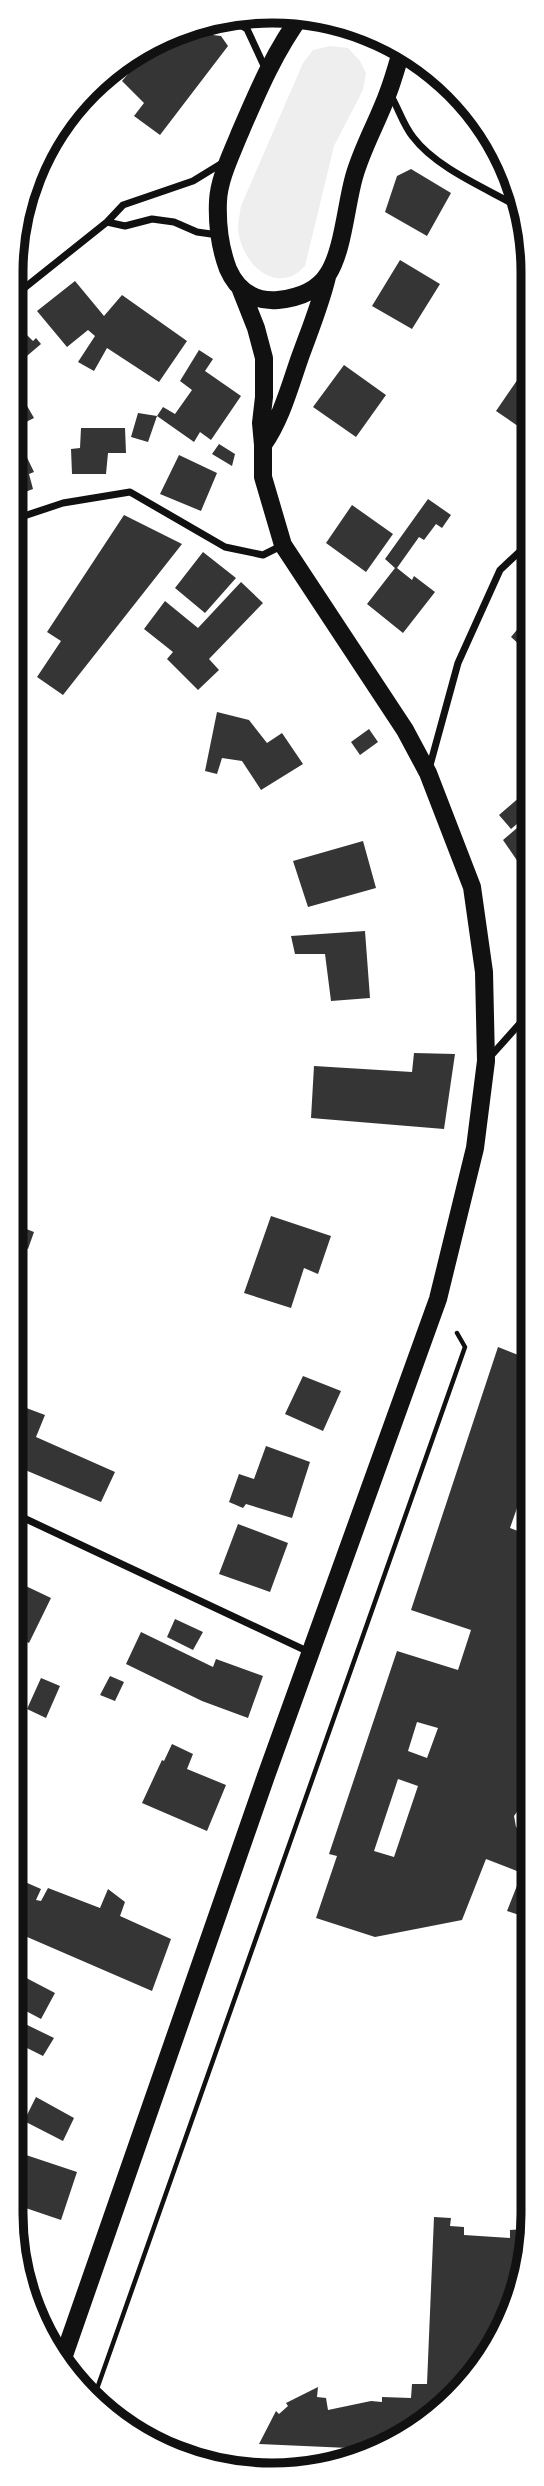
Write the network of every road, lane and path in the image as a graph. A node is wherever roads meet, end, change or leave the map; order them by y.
1 (295, 24) edge
2 (240, 25) edge
3 (397, 56) edge
4 (267, 72) junction
5 (389, 92) junction
6 (230, 158) junction
7 (512, 203) edge
8 (107, 222) junction
9 (219, 235) junction
10 (327, 277) junction
11 (23, 289) edge
12 (242, 290) junction
13 (263, 445) junction
14 (23, 516) edge
15 (283, 545) junction
16 (521, 550) edge
17 (428, 773) junction
18 (521, 1022) edge
19 (486, 1061) junction
20 (438, 1299) junction
21 (23, 1518) edge
22 (310, 1653) junction
23 (65, 2352) edge
24 (96, 2390) edge

1 - 4 main road
2 - 4 street
3 - 5 main road
4 - 6 main road
5 - 7 street
5 - 10 main road
6 - 8 street
6 - 9 main road
8 - 9 street
8 - 11 street
9 - 12 main road
10 - 12 main road
10 - 13 main road
12 - 13 main road
13 - 15 main road
14 - 15 street
15 - 17 main road
16 - 17 street
17 - 19 main road
18 - 19 street
19 - 20 main road
20 - 22 main road
20 - 24 path
21 - 22 street
22 - 23 main road

